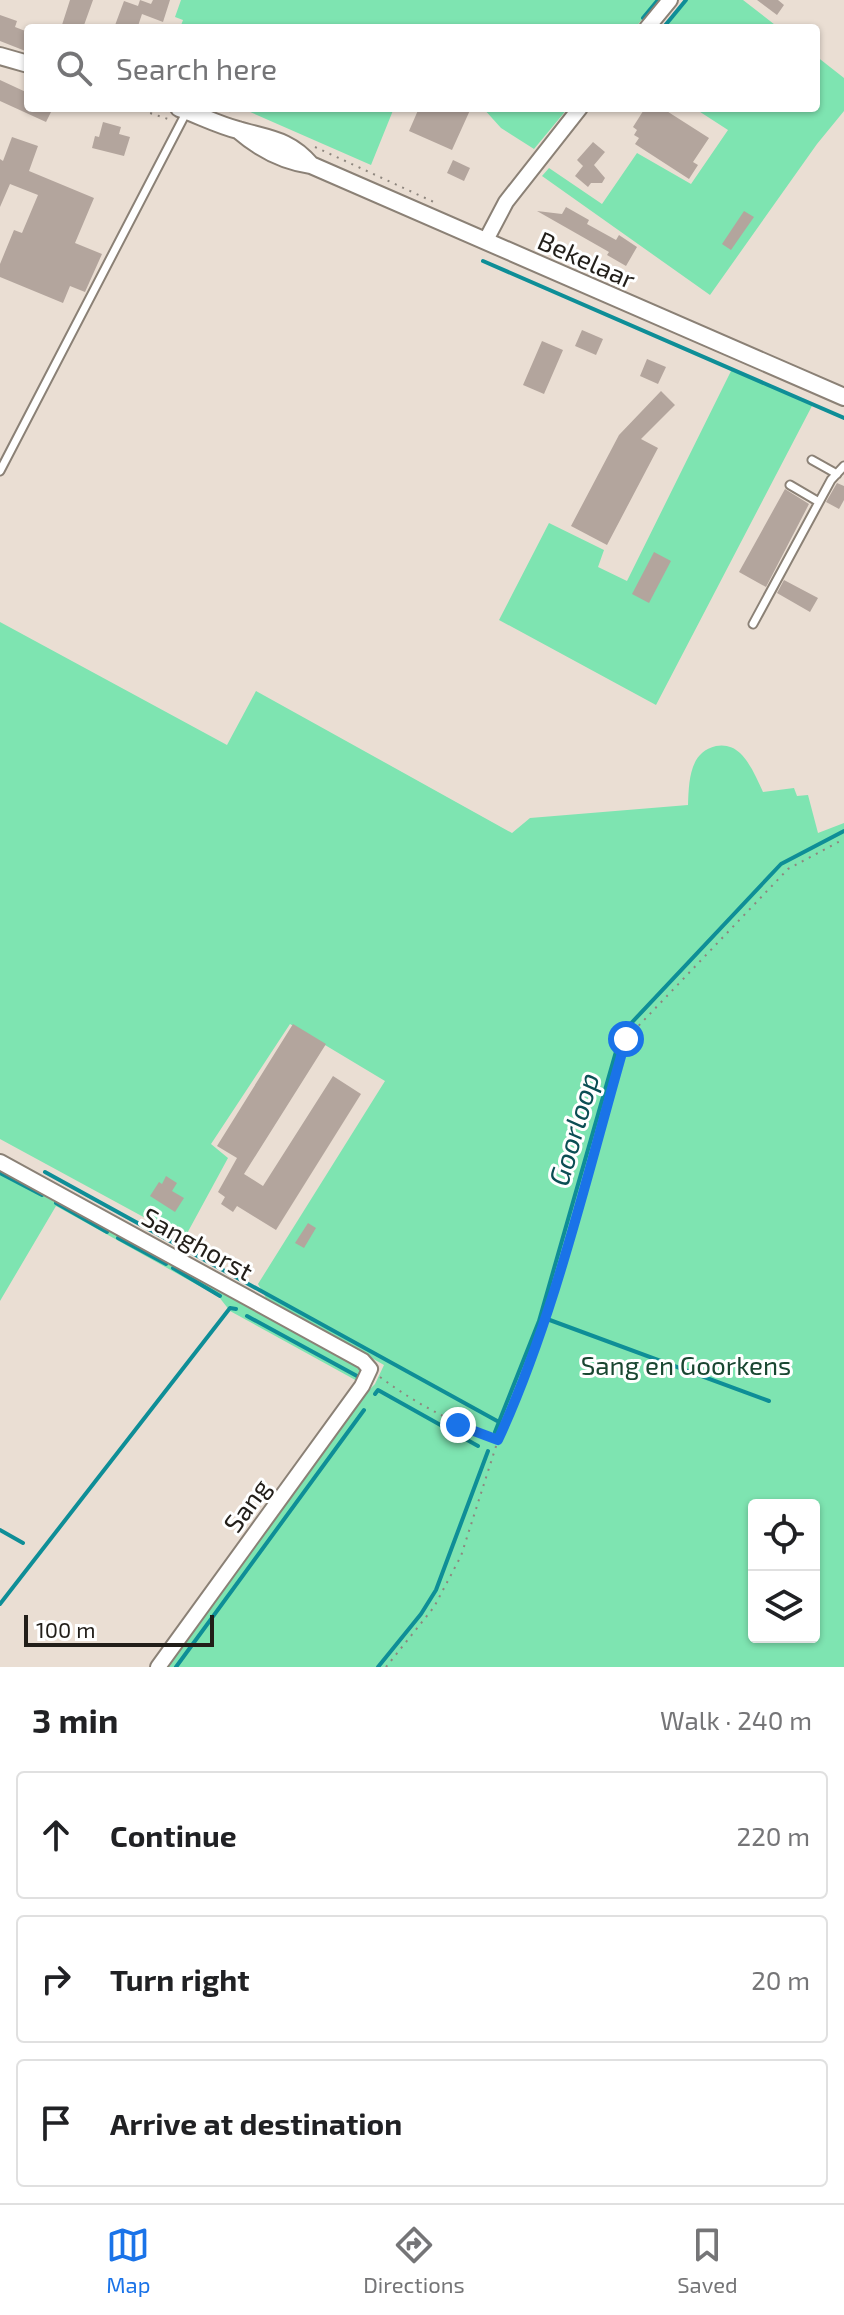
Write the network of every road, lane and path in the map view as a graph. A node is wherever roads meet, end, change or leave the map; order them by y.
1 (670, 0) edge
2 (650, 24) edge
3 (0, 56) edge
4 (24, 63) edge
5 (181, 112) edge
6 (191, 112) edge
7 (577, 112) edge
8 (486, 240) junction
9 (844, 397) edge
10 (812, 460) dead end
11 (844, 466) edge
12 (0, 471) edge
13 (837, 474) junction
14 (790, 485) dead end
15 (819, 502) junction
16 (753, 624) dead end
17 (844, 839) edge
18 (0, 1162) edge
19 (370, 1369) junction
20 (498, 1440) junction
21 (158, 1667) edge
22 (386, 1667) edge

1 - 2 street
3 - 4 street
5 - 12 lane
6 - 8 street, Bekelaar
7 - 8 street
8 - 9 street, Bekelaar
10 - 13 lane
11 - 13 lane
13 - 15 lane
14 - 15 lane
15 - 16 lane
17 - 20 path
18 - 19 street, Sanghorst
19 - 20 path
19 - 21 street, Sang
20 - 22 path

